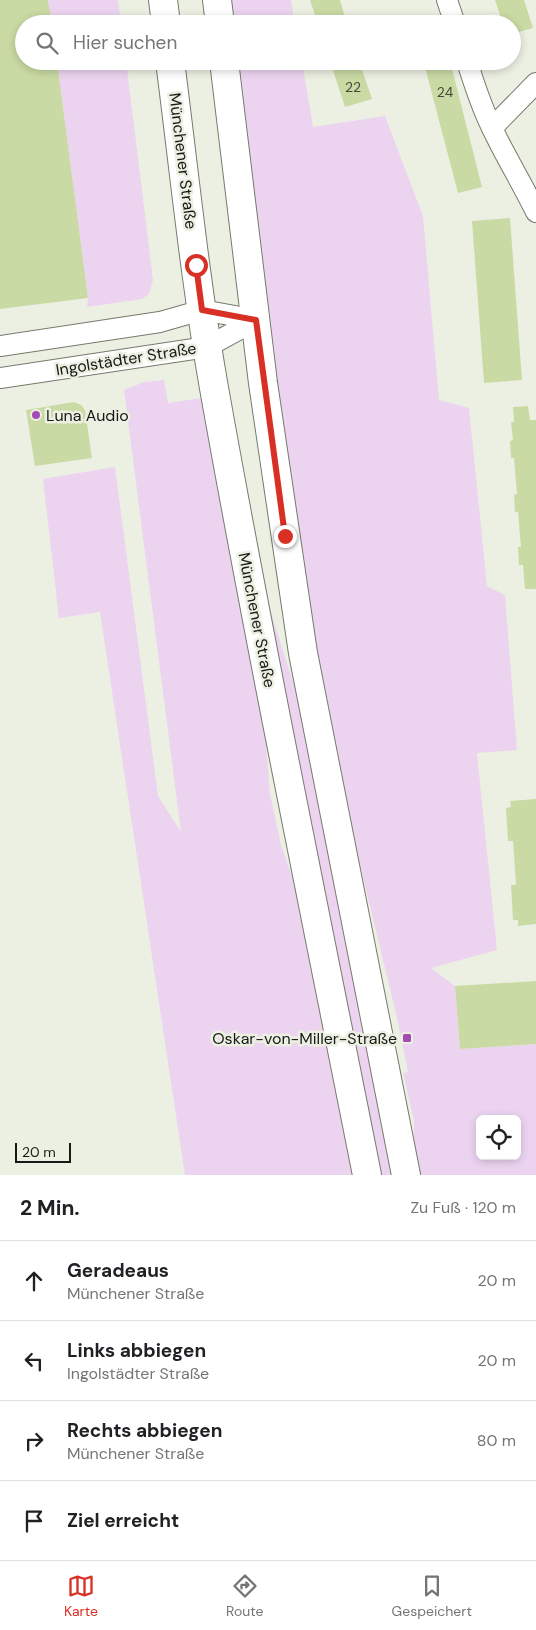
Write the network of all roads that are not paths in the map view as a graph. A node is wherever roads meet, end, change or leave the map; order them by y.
1 (163, 0) edge
2 (217, 0) edge
3 (447, 0) edge
4 (165, 15) edge
5 (219, 15) edge
6 (452, 15) edge
7 (171, 70) edge
8 (225, 70) edge
9 (470, 70) edge
10 (536, 82) edge
11 (492, 128) junction
12 (536, 212) edge
13 (202, 310) junction
14 (256, 320) junction
15 (0, 346) edge
16 (208, 347) junction
17 (0, 378) edge
18 (367, 1175) edge
19 (406, 1175) edge

1 - 4 main road
2 - 5 main road
3 - 6 street
7 - 13 main road, Münchener Straße
8 - 14 main road
9 - 11 street
10 - 11 street
11 - 12 street
13 - 14 street, Ingolstädter Straße
13 - 15 street, Ingolstädter Straße
13 - 16 main road, Münchener Straße
14 - 16 street, Ingolstädter Straße
14 - 19 main road
16 - 17 street, Ingolstädter Straße
16 - 18 main road, Münchener Straße

